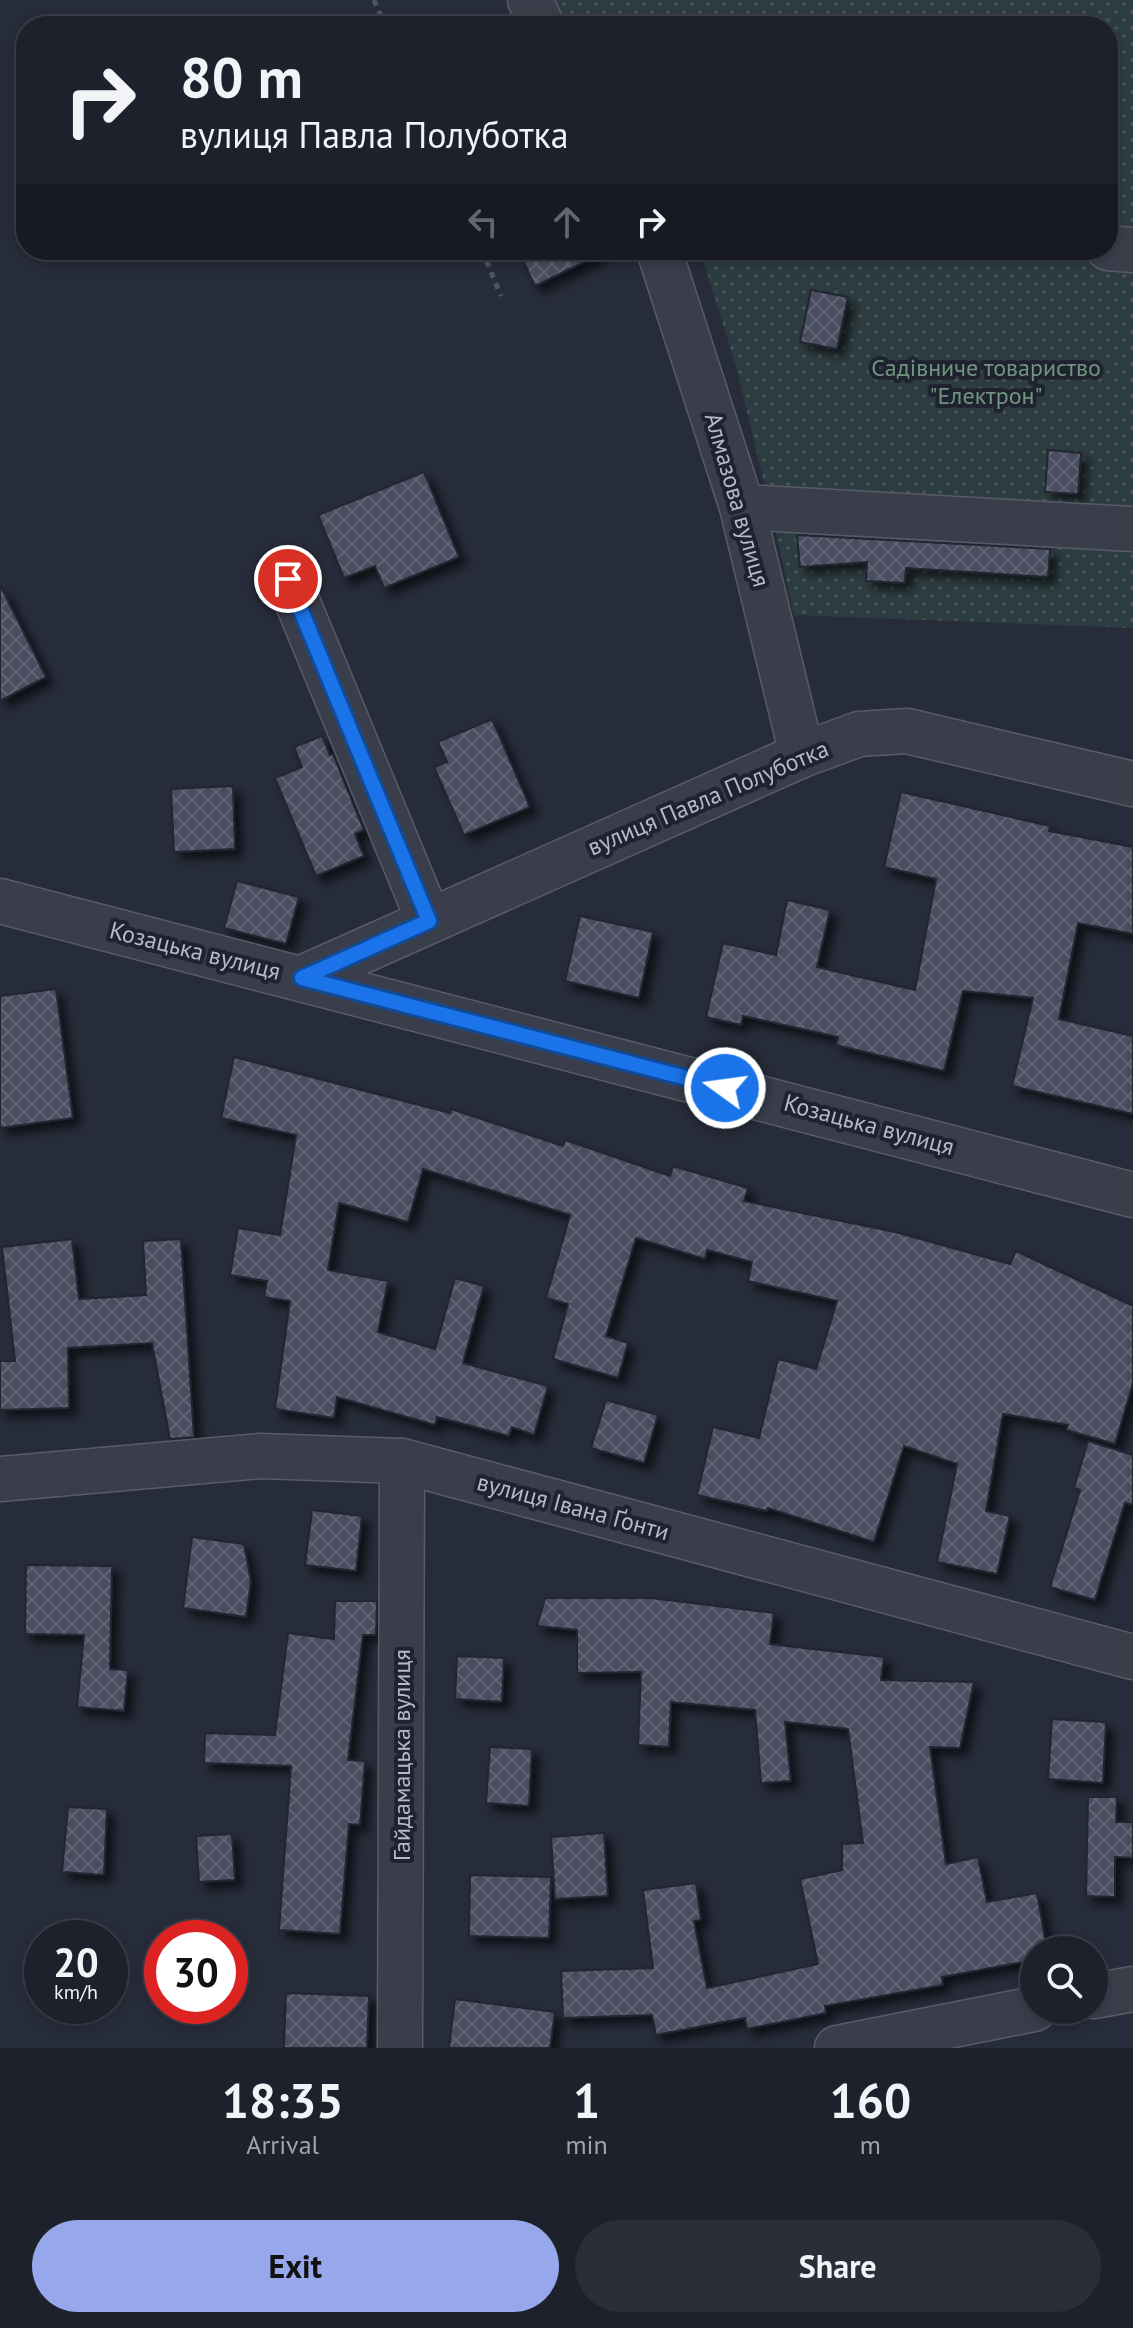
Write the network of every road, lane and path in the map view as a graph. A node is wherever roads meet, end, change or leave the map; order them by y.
1 (486, 260) edge
2 (662, 260) edge
3 (501, 296) dead end
4 (742, 507) junction
5 (1133, 529) edge
6 (288, 579) dead end
7 (802, 755) junction
8 (1133, 784) edge
9 (0, 901) edge
10 (429, 921) junction
11 (302, 978) junction
12 (1133, 1195) edge
13 (402, 1461) junction
14 (0, 1479) edge
15 (1133, 1657) edge
16 (1133, 1989) edge
17 (1108, 1993) edge
18 (1020, 2012) edge
19 (400, 2048) edge
20 (837, 2048) edge

1 - 3 path
2 - 4 street, Алмазова вулиця
4 - 5 street
4 - 7 street, Алмазова вулиця
6 - 10 street
7 - 8 street, вулиця Павла Полуботка
7 - 10 street, вулиця Павла Полуботка
9 - 11 street, Козацька вулиця
10 - 11 street, вулиця Павла Полуботка
11 - 12 street, Козацька вулиця
13 - 14 street, вулиця Івана Ґонти
13 - 15 street, вулиця Івана Ґонти
13 - 19 street, Гайдамацька вулиця
16 - 17 street
18 - 20 street

